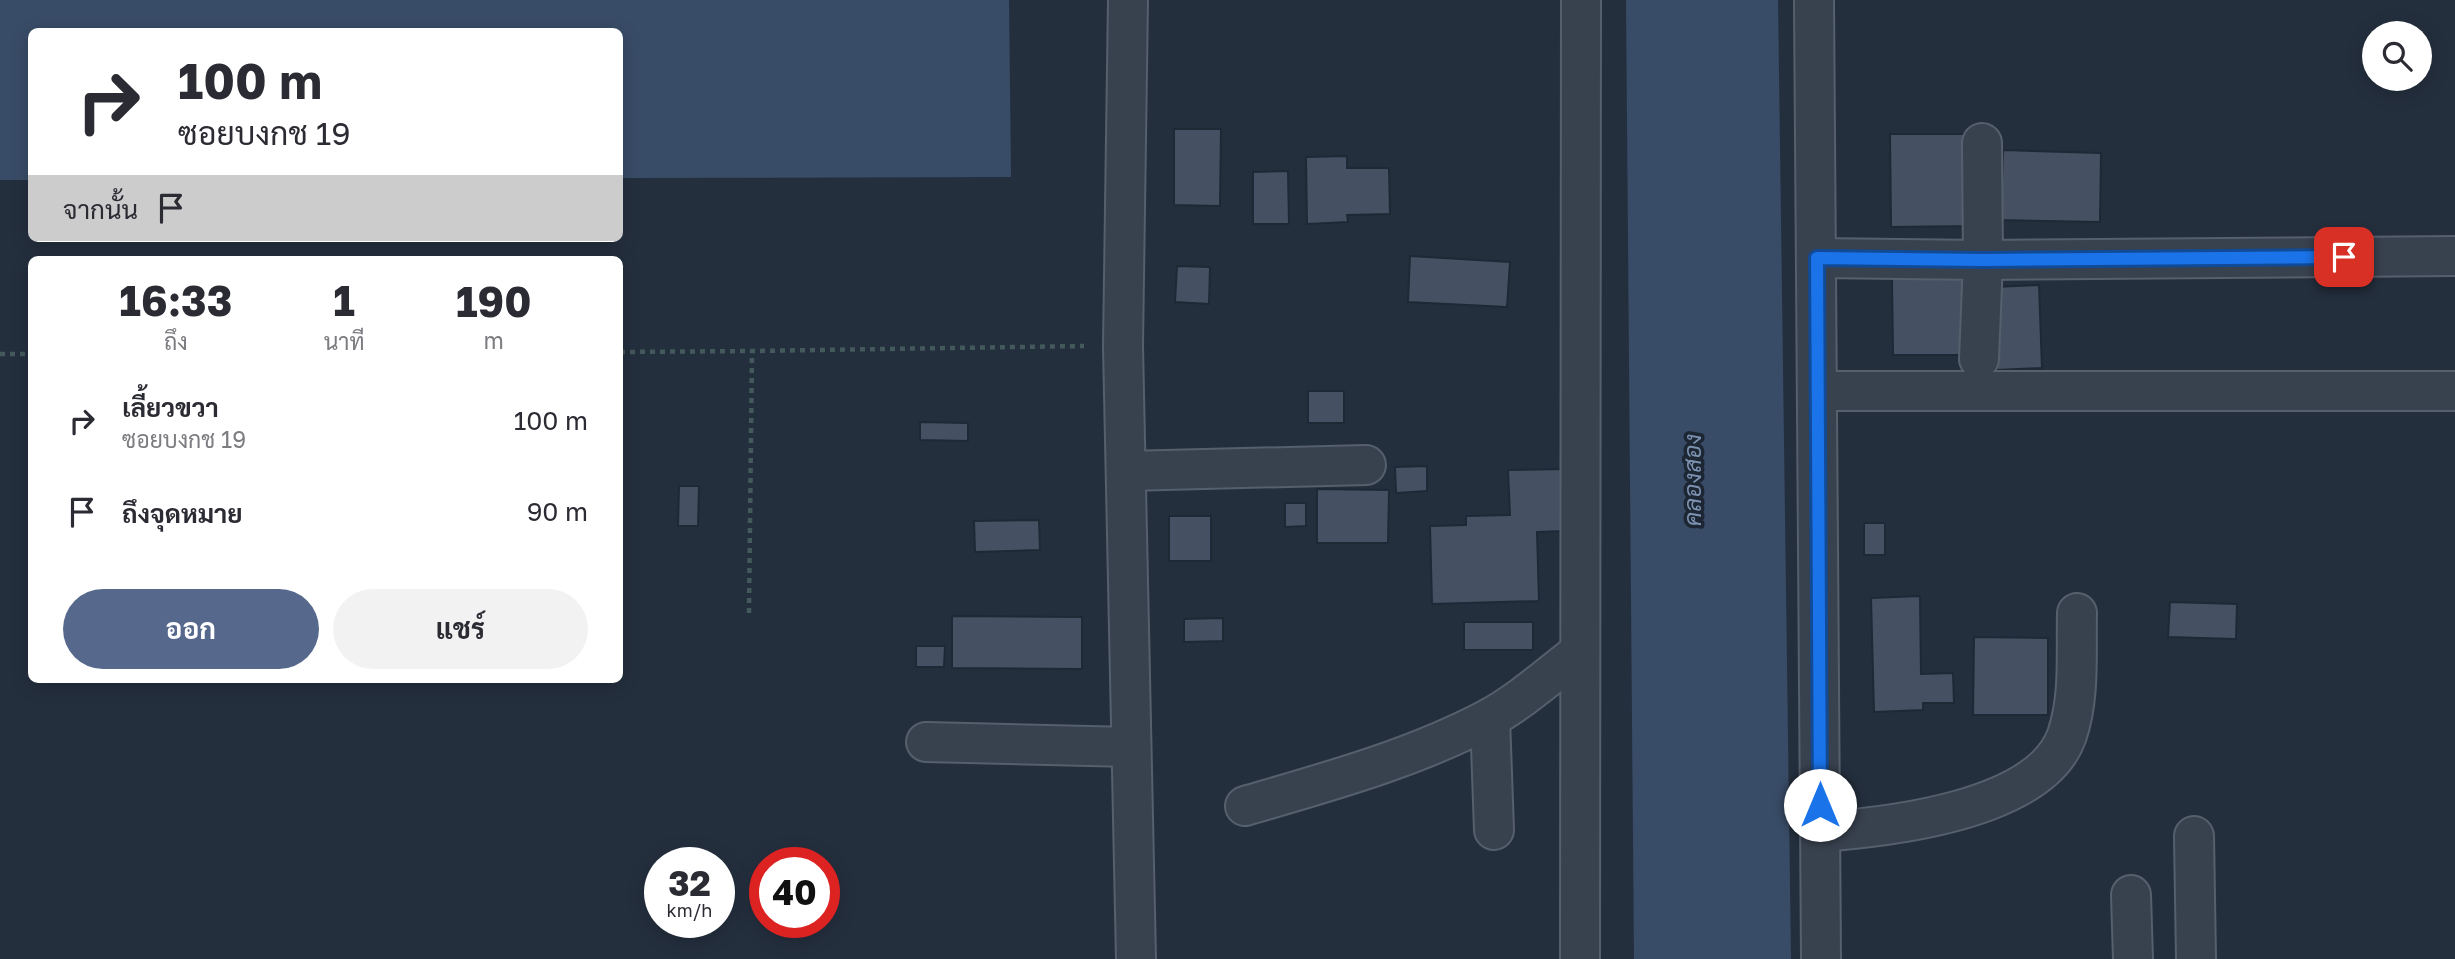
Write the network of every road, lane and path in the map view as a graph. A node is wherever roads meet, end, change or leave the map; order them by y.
1 (1128, 0) edge
2 (1581, 0) edge
3 (1814, 0) edge
4 (1982, 143) dead end
5 (2455, 256) edge
6 (1817, 258) junction
7 (1983, 260) junction
8 (1123, 346) junction
9 (752, 351) junction
10 (623, 352) edge
11 (0, 354) edge
12 (28, 354) edge
13 (1979, 359) dead end
14 (1818, 391) junction
15 (2455, 391) edge
16 (1366, 466) dead end
17 (1126, 471) junction
18 (749, 613) dead end
19 (2077, 613) dead end
20 (1580, 652) junction
21 (1490, 718) junction
22 (926, 742) dead end
23 (1131, 747) junction
24 (1245, 806) dead end
25 (1494, 830) dead end
26 (1820, 832) junction
27 (2194, 835) dead end
28 (2131, 895) dead end
29 (1136, 959) edge
30 (1580, 959) edge
31 (1821, 959) edge
32 (2133, 959) edge
33 (2196, 959) edge

1 - 8 street
2 - 20 street
3 - 6 street
4 - 7 street
5 - 7 street
6 - 7 street
6 - 14 street
7 - 13 street
8 - 9 path
8 - 17 street
9 - 10 path
9 - 18 path
11 - 12 path
14 - 15 street
14 - 26 street
16 - 17 street
17 - 23 street
19 - 26 street
20 - 21 street
20 - 30 street
21 - 24 street
21 - 25 street
22 - 23 street
23 - 29 street
26 - 31 street
27 - 33 street
28 - 32 street

